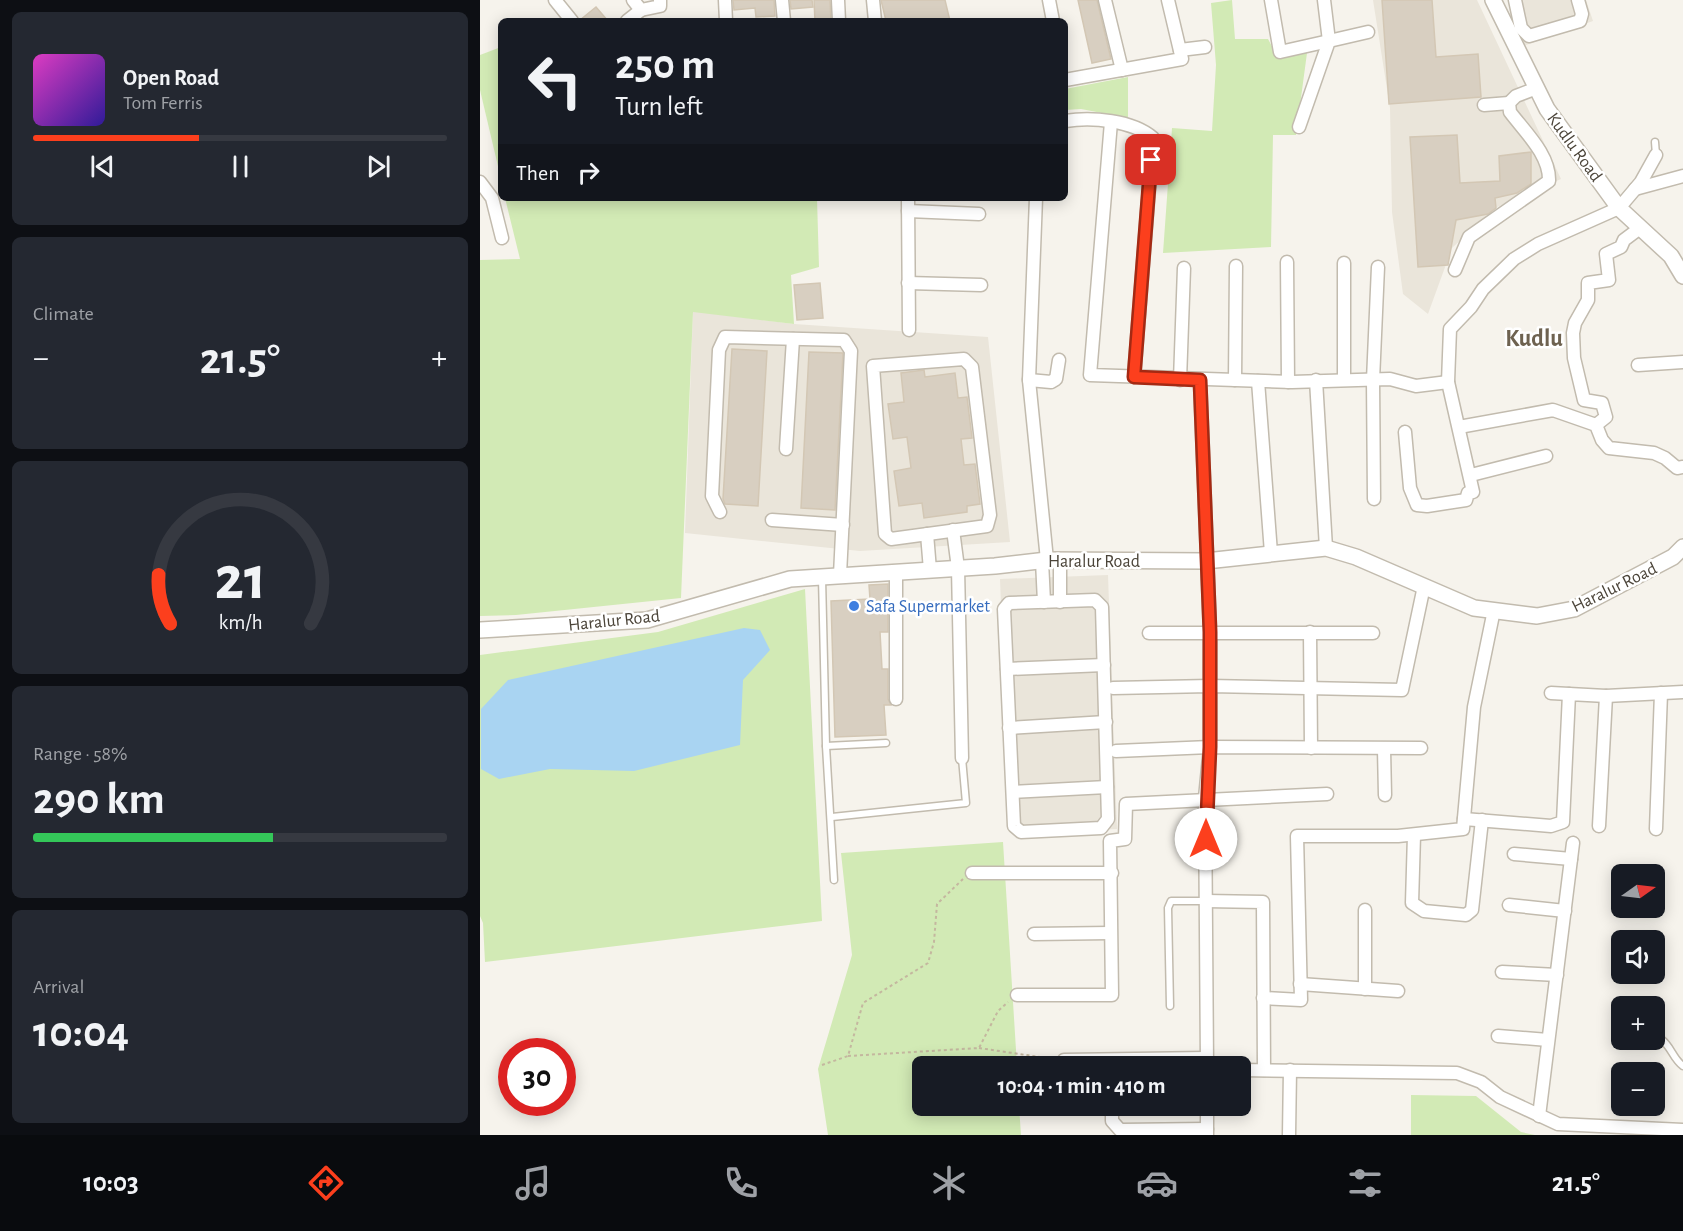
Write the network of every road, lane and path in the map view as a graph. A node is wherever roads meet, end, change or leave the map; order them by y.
1 (555, 0) edge
2 (660, 0) edge
3 (725, 0) edge
4 (782, 0) edge
5 (838, 0) edge
6 (873, 0) edge
7 (1049, 0) edge
8 (1105, 0) edge
9 (1168, 0) edge
10 (1271, 0) edge
11 (1324, 0) edge
12 (1493, 0) edge
13 (1515, 0) edge
14 (1578, 0) edge
15 (637, 5) edge
16 (570, 18) edge
17 (629, 18) edge
18 (726, 18) edge
19 (784, 18) edge
20 (839, 18) edge
21 (875, 18) edge
22 (1052, 18) edge
23 (1515, 30) junction
24 (1368, 32) dead end
25 (1329, 41) junction
26 (1205, 47) dead end
27 (1180, 50) junction
28 (1122, 70) junction
29 (1068, 80) edge
30 (1537, 88) junction
31 (1509, 103) junction
32 (1484, 105) dead end
33 (1068, 121) edge
34 (1111, 122) junction
35 (1299, 127) dead end
36 (1656, 148) dead end
37 (1683, 176) edge
38 (480, 182) edge
39 (1635, 189) junction
40 (908, 201) edge
41 (1036, 201) edge
42 (1619, 208) junction
43 (908, 212) junction
44 (979, 214) dead end
45 (1640, 228) junction
46 (502, 238) dead end
47 (1287, 262) dead end
48 (1344, 263) dead end
49 (1236, 266) dead end
50 (1378, 267) dead end
51 (1680, 267) edge
52 (1184, 268) dead end
53 (1455, 270) dead end
54 (909, 283) junction
55 (981, 285) dead end
56 (909, 330) dead end
57 (793, 339) junction
58 (1059, 360) dead end
59 (1683, 362) edge
60 (1638, 365) dead end
61 (1134, 377) junction
62 (1029, 380) junction
63 (1180, 380) junction
64 (1200, 380) junction
65 (1235, 380) junction
66 (1316, 380) junction
67 (1344, 380) junction
68 (1373, 380) junction
69 (1258, 381) junction
70 (1288, 382) junction
71 (1448, 382) junction
72 (1596, 425) junction
73 (1459, 427) junction
74 (1405, 432) dead end
75 (786, 449) dead end
76 (1546, 456) dead end
77 (1683, 467) edge
78 (1471, 475) junction
79 (1374, 499) dead end
80 (720, 512) dead end
81 (772, 520) dead end
82 (843, 525) junction
83 (953, 530) junction
84 (927, 534) junction
85 (1683, 547) edge
86 (1326, 548) junction
87 (1271, 553) junction
88 (1049, 560) junction
89 (1206, 561) junction
90 (958, 568) junction
91 (930, 570) junction
92 (896, 572) junction
93 (840, 575) junction
94 (822, 576) junction
95 (1424, 586) junction
96 (1044, 602) junction
97 (1060, 602) junction
98 (1494, 610) junction
99 (480, 630) edge
100 (1210, 632) junction
101 (1310, 632) junction
102 (1149, 633) dead end
103 (1373, 633) dead end
104 (1104, 665) junction
105 (1006, 669) junction
106 (1210, 686) junction
107 (1113, 688) dead end
108 (1310, 688) junction
109 (1683, 692) edge
110 (1551, 693) dead end
111 (1661, 693) junction
112 (1569, 694) junction
113 (1606, 696) junction
114 (896, 699) dead end
115 (1106, 722) junction
116 (1010, 728) junction
117 (886, 743) dead end
118 (826, 746) junction
119 (1210, 747) junction
120 (1311, 748) junction
121 (1384, 748) junction
122 (1421, 748) dead end
123 (1116, 751) dead end
124 (962, 758) joint
125 (1107, 787) junction
126 (1013, 792) junction
127 (1327, 794) dead end
128 (1385, 795) dead end
129 (1205, 798) junction
130 (832, 817) junction
131 (1464, 819) junction
132 (1482, 820) junction
133 (1599, 826) dead end
134 (1656, 829) dead end
135 (1414, 835) junction
136 (1573, 843) dead end
137 (1514, 854) dead end
138 (1571, 859) junction
139 (972, 873) joint
140 (1112, 873) junction
141 (834, 880) dead end
142 (1206, 901) junction
143 (1509, 905) dead end
144 (1365, 910) dead end
145 (1565, 911) junction
146 (1110, 933) junction
147 (1034, 934) dead end
148 (1502, 972) dead end
149 (1557, 975) junction
150 (1300, 984) junction
151 (1365, 989) junction
152 (1398, 991) dead end
153 (1017, 995) joint
154 (1263, 998) junction
155 (1170, 1006) dead end
156 (1498, 1036) dead end
157 (1548, 1040) junction
158 (1665, 1042) edge
159 (979, 1048) junction
160 (848, 1056) junction
161 (1036, 1056) edge
162 (1207, 1056) edge
163 (822, 1065) dead end
164 (1683, 1066) edge
165 (1251, 1070) edge
166 (1263, 1070) junction
167 (1290, 1070) junction
168 (1112, 1116) edge
169 (1207, 1116) edge
170 (1539, 1116) junction
171 (1683, 1130) edge
172 (1207, 1132) edge
173 (1289, 1135) edge

1 - 16 street
2 - 15 street
3 - 18 street
4 - 19 street
5 - 20 street
6 - 21 street
7 - 22 street
8 - 28 street
9 - 27 street
10 - 25 street
11 - 25 street
12 - 23 street, Kudlu Road
13 - 23 street
14 - 23 street
15 - 17 street
23 - 30 street, Kudlu Road
24 - 25 street
25 - 35 street
26 - 27 street
27 - 28 street
28 - 29 street
30 - 31 street
30 - 42 street, Kudlu Road
31 - 32 street
31 - 53 street
33 - 34 street
34 - 61 street
34 - 61 street
36 - 39 street
37 - 39 street
38 - 46 street
39 - 42 street
40 - 43 street
41 - 62 street
42 - 45 street, Kudlu Road
42 - 71 street
43 - 44 street
43 - 54 street
45 - 51 street, Kudlu Road
45 - 72 street
47 - 70 street
48 - 67 street
49 - 65 street
50 - 68 street
52 - 63 street
54 - 55 street
54 - 56 street
57 - 75 street
57 - 80 street
57 - 82 street
58 - 62 street
59 - 60 street
61 - 63 street
62 - 88 street
63 - 64 street
64 - 65 street
64 - 89 street
65 - 69 street
66 - 67 street
66 - 70 street
66 - 86 street
67 - 68 street
68 - 71 street
68 - 79 street
69 - 70 street
69 - 87 street
71 - 73 street
72 - 73 street
72 - 77 street
73 - 78 street
74 - 78 street
76 - 78 street
81 - 82 street
82 - 93 street
83 - 84 street
83 - 84 street
83 - 90 street
84 - 91 street
85 - 98 street, Haralur Road
86 - 87 street, Haralur Road
86 - 95 street, Haralur Road
87 - 89 street, Haralur Road
88 - 89 street, Haralur Road
88 - 90 street, Haralur Road
88 - 96 street
88 - 97 street
89 - 100 street
90 - 91 street, Haralur Road
90 - 124 street
91 - 92 street, Haralur Road
92 - 93 street, Haralur Road
92 - 114 street
93 - 94 street, Haralur Road
94 - 99 street, Haralur Road
94 - 118 lane
95 - 98 street, Haralur Road
95 - 108 street
96 - 97 street
96 - 105 street
97 - 104 street
98 - 131 street
100 - 101 street
100 - 102 street
100 - 106 street
101 - 103 street
101 - 108 street
104 - 105 street
104 - 115 street
105 - 116 street
106 - 107 street
106 - 108 street
106 - 119 street
108 - 120 street
109 - 111 street
110 - 112 street
111 - 113 street
111 - 134 street
112 - 113 street
112 - 132 street
113 - 133 street
115 - 116 street
115 - 125 street
116 - 126 street
117 - 118 lane
118 - 130 lane
119 - 120 street
119 - 123 street
119 - 129 street
120 - 121 street
121 - 122 street
121 - 128 street
124 - 130 lane
125 - 126 street
125 - 126 street
127 - 129 street
129 - 140 street
129 - 142 street
130 - 141 lane
131 - 132 street
131 - 135 street
132 - 135 street
135 - 150 street
136 - 138 street
137 - 138 street
138 - 145 street
139 - 140 street
139 - 160 path
140 - 146 street
142 - 154 street
142 - 155 lane
142 - 162 street
143 - 145 street
144 - 151 street
145 - 149 street
146 - 147 street
146 - 153 street
148 - 149 street
149 - 157 street
150 - 151 street
150 - 154 street
151 - 152 street
153 - 159 path
154 - 166 street
156 - 157 street
157 - 170 street
158 - 164 lane
159 - 160 path
159 - 161 path
160 - 163 path
165 - 166 street
166 - 167 street
167 - 170 street
167 - 173 street
168 - 172 street
169 - 172 street
170 - 171 street

